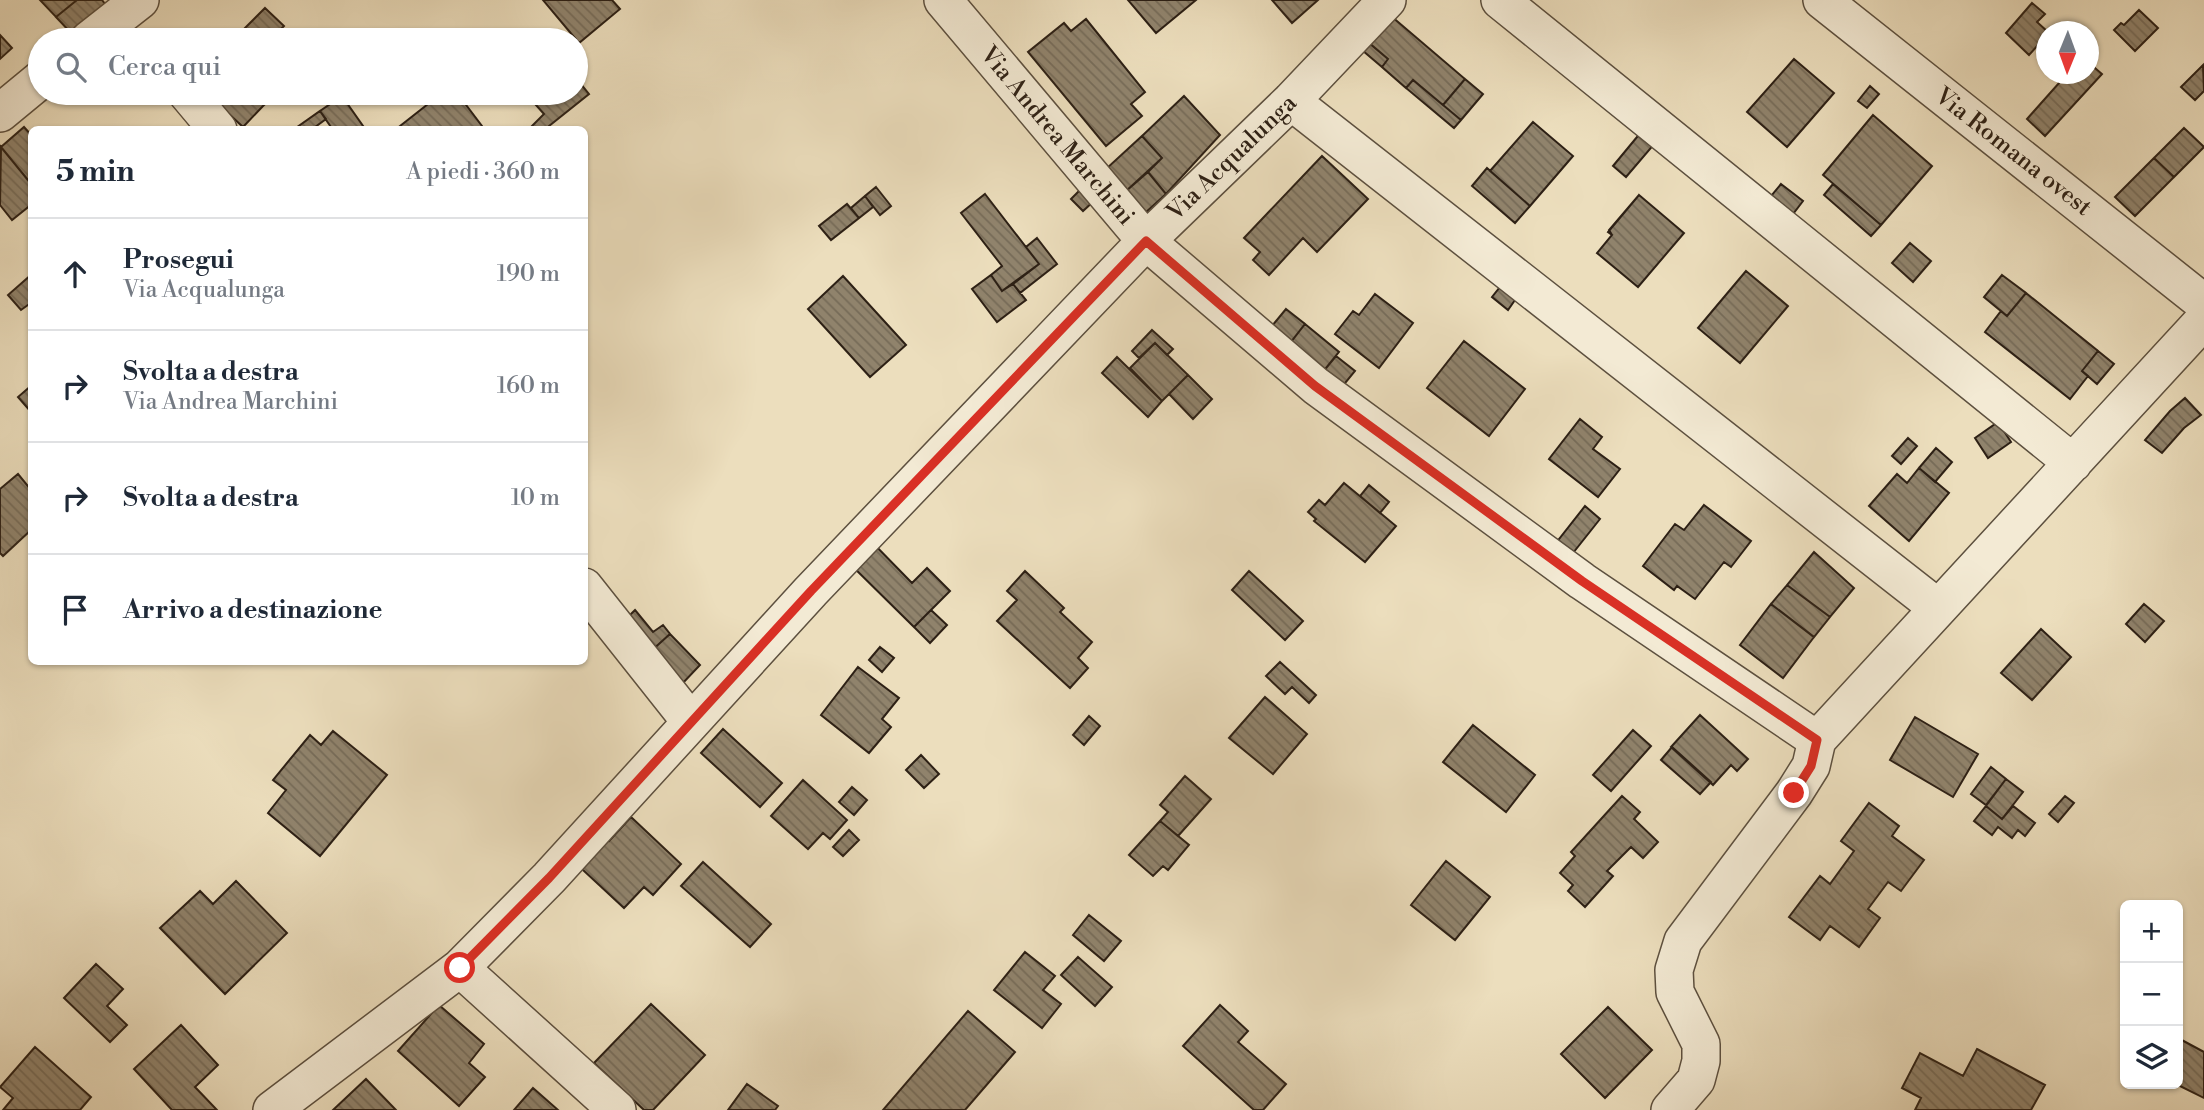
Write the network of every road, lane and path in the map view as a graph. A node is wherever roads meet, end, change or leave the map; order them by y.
1 (140, 0) edge
2 (943, 0) edge
3 (1387, 0) edge
4 (1500, 0) edge
5 (1822, 0) edge
6 (114, 28) edge
7 (28, 90) edge
8 (1291, 101) junction
9 (197, 105) edge
10 (0, 113) edge
11 (215, 126) edge
12 (1146, 241) junction
13 (2204, 303) edge
14 (2204, 320) edge
15 (2073, 463) junction
16 (588, 592) edge
17 (1938, 608) junction
18 (691, 722) junction
19 (1817, 740) junction
20 (460, 968) junction
21 (272, 1110) edge
22 (617, 1110) edge
23 (1670, 1110) edge

1 - 6 street
2 - 12 street, Via Andrea Marchini
3 - 8 street, Via Acqualunga
4 - 15 street
5 - 13 street, Via Romana ovest
7 - 10 street
8 - 12 street, Via Acqualunga
8 - 17 street
9 - 11 street
12 - 18 street, Via Acqualunga
12 - 19 street, Via Andrea Marchini
14 - 15 street
15 - 17 street
16 - 18 street
17 - 19 street
18 - 20 street, Via Acqualunga
19 - 23 street
20 - 21 street, Via Acqualunga
20 - 22 street

